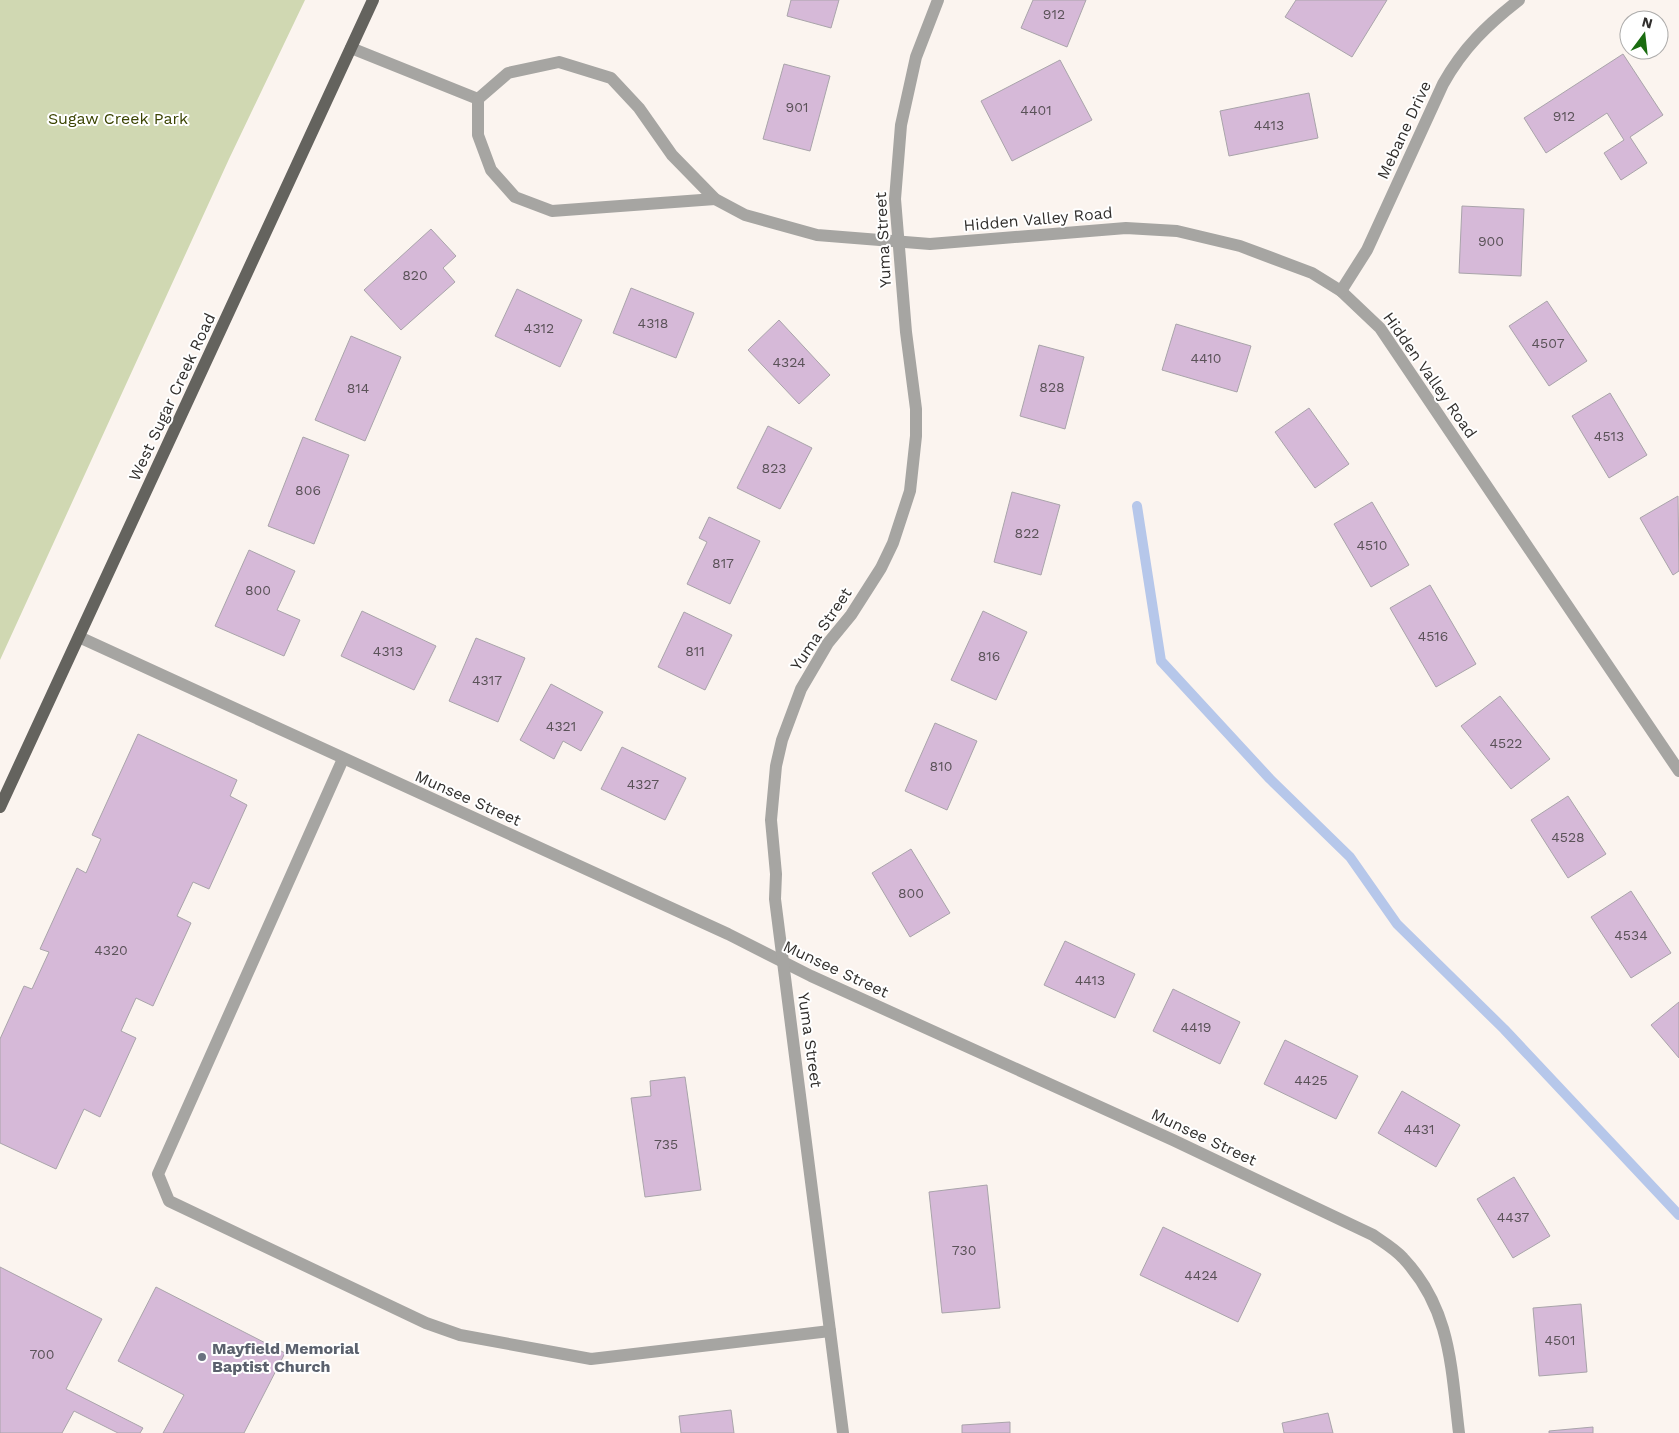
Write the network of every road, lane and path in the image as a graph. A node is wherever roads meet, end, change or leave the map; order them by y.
1 (374, 0) edge
2 (938, 0) edge
3 (1519, 0) edge
4 (351, 48) junction
5 (478, 99) junction
6 (715, 199) junction
7 (898, 242) junction
8 (1341, 291) junction
9 (79, 637) junction
10 (343, 759) junction
11 (1679, 771) edge
12 (0, 807) edge
13 (783, 962) junction
14 (830, 1331) junction
15 (843, 1433) edge
16 (1459, 1433) edge

1 - 4 main road, West Sugar Creek Road
2 - 7 street, Yuma Street
3 - 8 street, Mebane Drive
4 - 5 street
4 - 9 main road, West Sugar Creek Road
5 - 6 street, Hidden Valley Road
5 - 6 street
6 - 7 street, Hidden Valley Road
7 - 8 street, Hidden Valley Road
7 - 13 street, Yuma Street
8 - 11 street, Hidden Valley Road
9 - 10 street, Munsee Street
9 - 12 main road, West Sugar Creek Road
10 - 13 street, Munsee Street
10 - 14 street
13 - 14 street, Yuma Street
13 - 16 street, Munsee Street
14 - 15 street, Yuma Street

